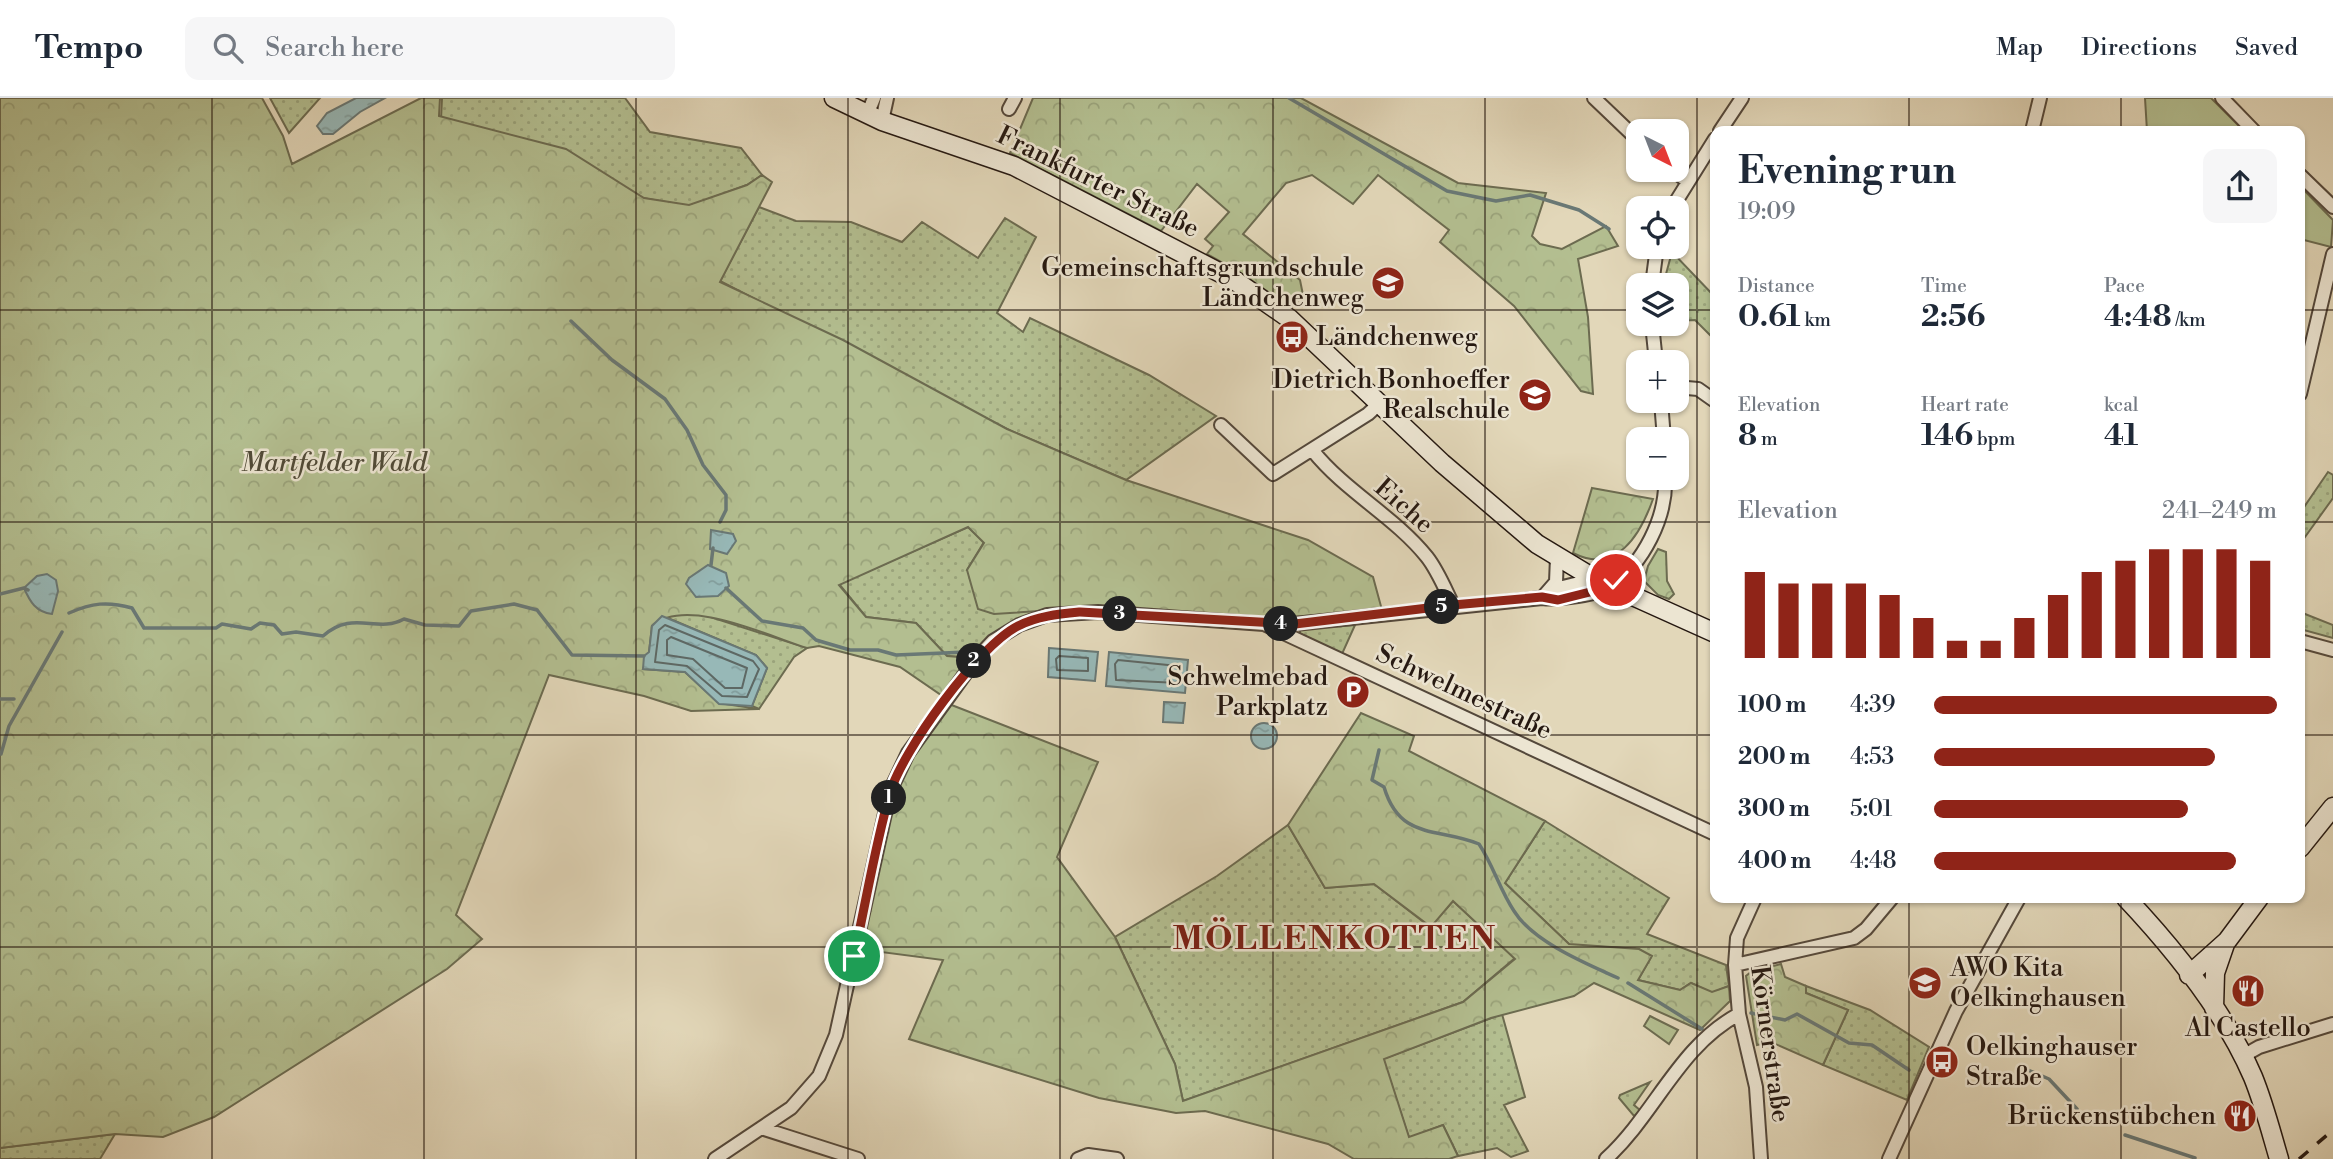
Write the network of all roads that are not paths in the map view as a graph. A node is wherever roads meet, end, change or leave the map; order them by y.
1 (834, 98) edge
2 (887, 98) edge
3 (1594, 98) edge
4 (1742, 98) edge
5 (2040, 98) edge
6 (2222, 98) edge
7 (874, 111) edge
8 (1723, 126) edge
9 (2033, 126) edge
10 (2249, 126) edge
11 (1626, 129) edge
12 (1710, 146) edge
13 (1689, 178) edge
14 (2305, 181) edge
15 (2333, 207) edge
16 (2333, 254) edge
17 (2305, 352) edge
18 (1689, 388) edge
19 (1710, 397) edge
20 (1380, 403) junction
21 (1221, 425) dead end
22 (1313, 451) junction
23 (1663, 490) edge
24 (1557, 557) junction
25 (1591, 579) junction
26 (1547, 594) junction
27 (1575, 596) junction
28 (1453, 605) junction
29 (1264, 624) junction
30 (1710, 631) edge
31 (2305, 642) edge
32 (2333, 650) edge
33 (2333, 807) edge
34 (1710, 832) edge
35 (2305, 842) edge
36 (1753, 903) edge
37 (1888, 903) edge
38 (2016, 903) edge
39 (2131, 903) edge
40 (2255, 903) edge
41 (2227, 941) junction
42 (1735, 965) junction
43 (2189, 975) junction
44 (2214, 1010) junction
45 (1739, 1014) junction
46 (2333, 1024) edge
47 (2243, 1056) junction
48 (761, 1128) junction
49 (2273, 1157) edge
50 (715, 1159) edge
51 (858, 1159) edge
52 (1078, 1159) edge
53 (1117, 1159) edge
54 (1606, 1159) edge
55 (1761, 1159) edge
56 (1889, 1159) edge

1 - 7 main road, Frankfurter Straße
2 - 7 street
3 - 11 street
4 - 8 street
5 - 9 street
6 - 10 street
7 - 20 main road, Frankfurter Straße
12 - 13 street
14 - 15 street
16 - 17 street
18 - 19 street
20 - 22 street
20 - 24 main road, Frankfurter Straße
21 - 22 street
22 - 28 street, Eiche
23 - 25 street
24 - 25 main road, Frankfurter Straße
24 - 26 street
25 - 26 street
25 - 27 street
25 - 27 street
25 - 30 main road, Frankfurter Straße
26 - 27 street
26 - 28 street
28 - 29 street
29 - 34 street, Schwelmestraße
29 - 48 street, Schwelmestraße
31 - 32 street
33 - 35 main road
36 - 42 street, Körnerstraße
37 - 42 street
38 - 56 street
39 - 43 main road
40 - 41 main road
41 - 43 main road
41 - 44 main road
42 - 45 street, Körnerstraße
43 - 44 main road
44 - 47 main road
45 - 54 street
45 - 55 street, Körnerstraße
46 - 47 street
47 - 49 main road
48 - 50 street, Schwelmestraße
48 - 51 street
52 - 53 street

